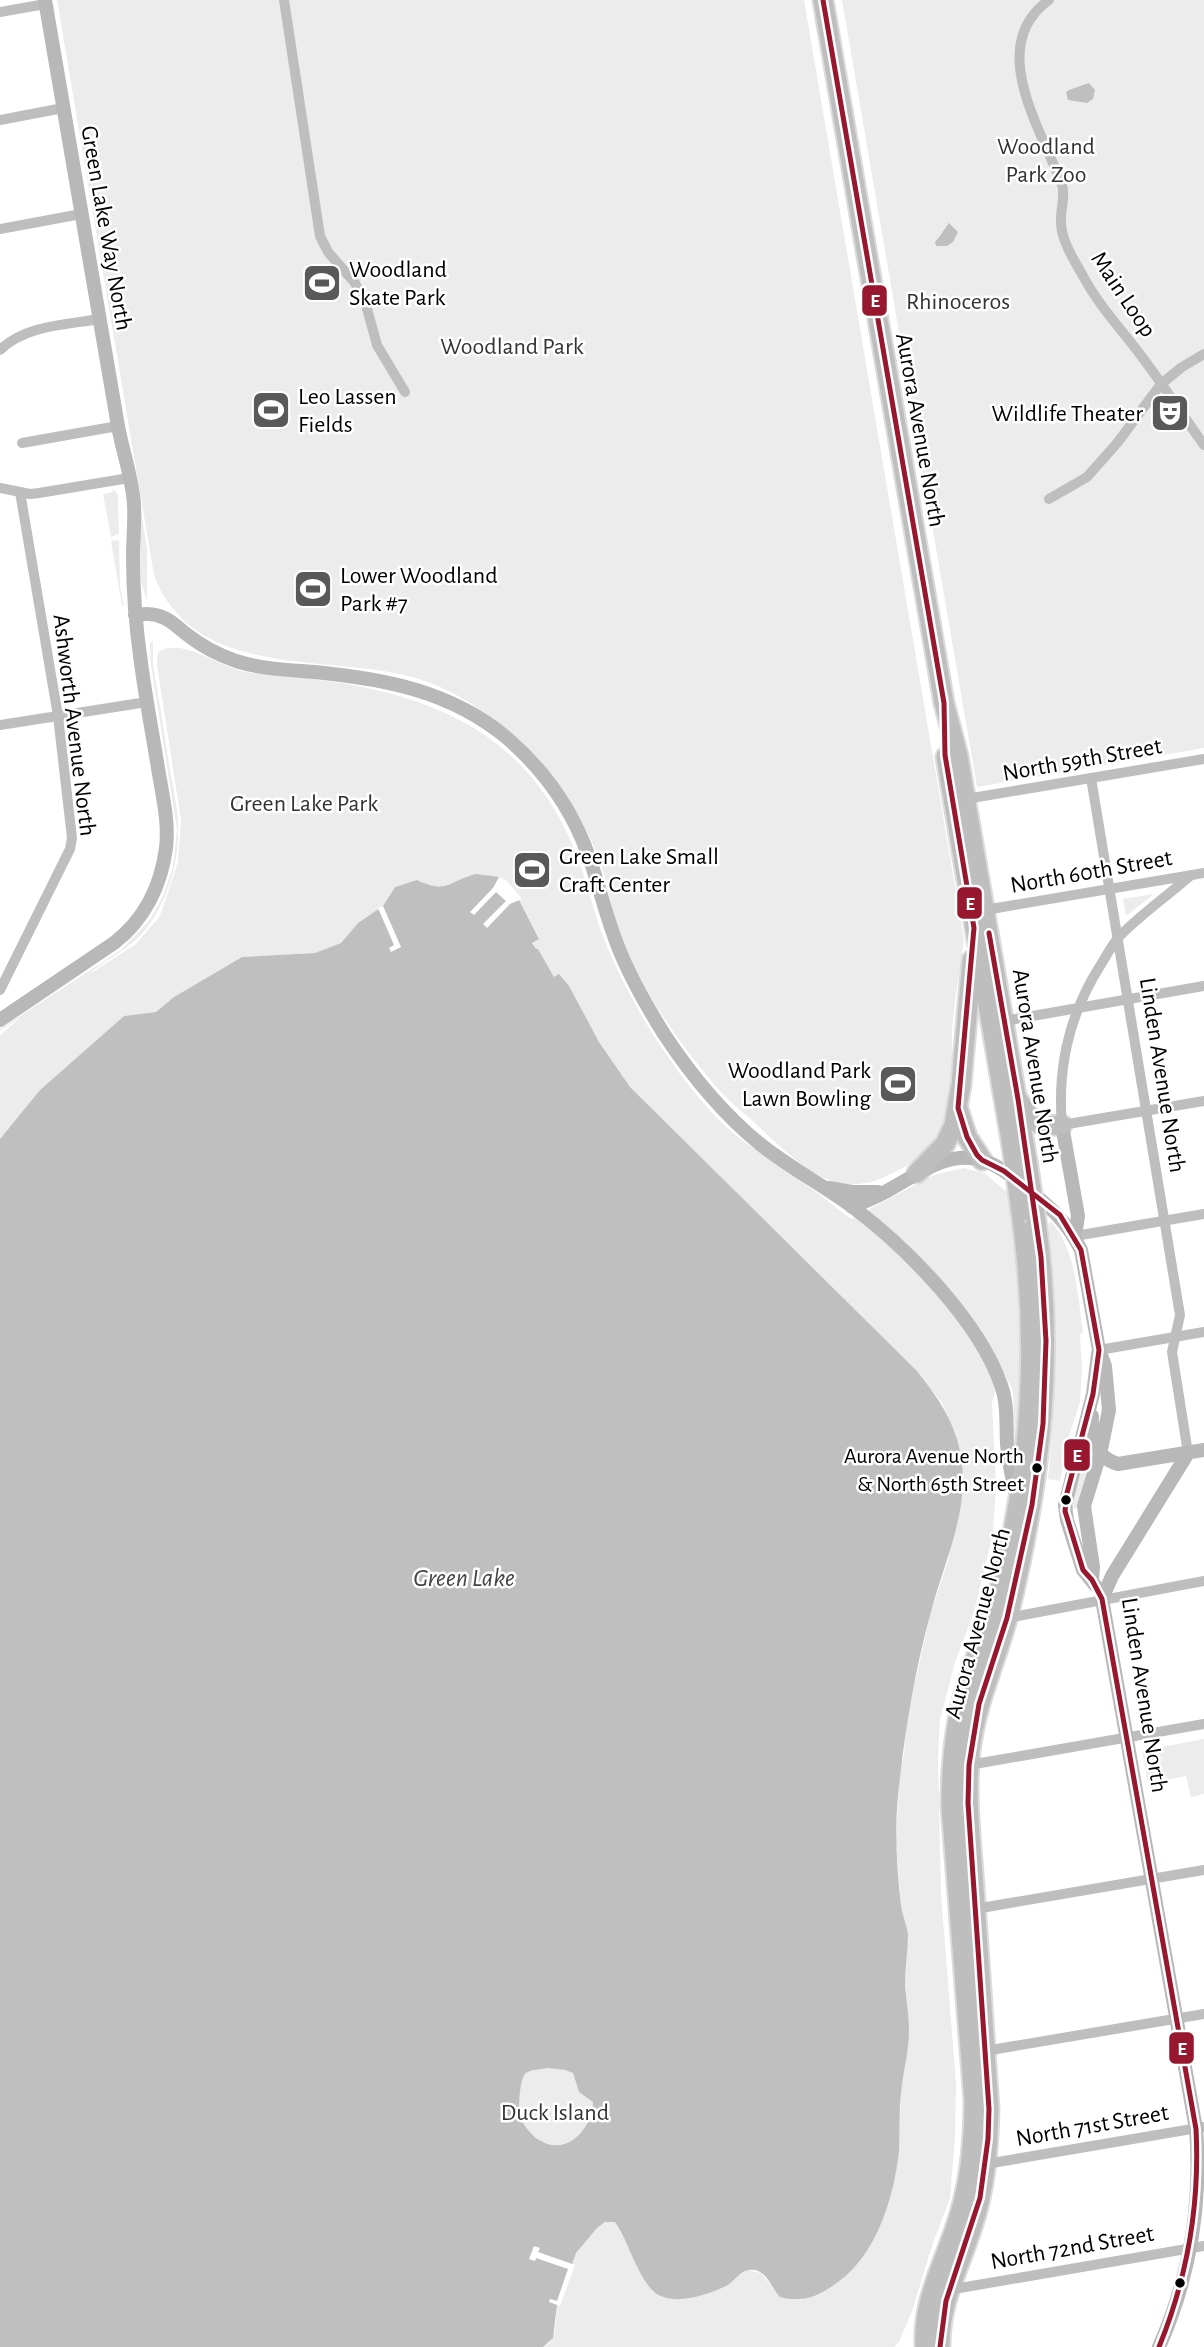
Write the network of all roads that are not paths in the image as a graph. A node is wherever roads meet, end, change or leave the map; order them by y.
1 (284, 0) edge
2 (823, 0) edge
3 (1049, 0) edge
4 (45, 2) edge
5 (0, 12) edge
6 (63, 108) junction
7 (0, 120) edge
8 (81, 214) junction
9 (0, 229) edge
10 (99, 319) junction
11 (0, 350) edge
12 (1204, 354) edge
13 (1161, 384) junction
14 (405, 393) dead end
15 (118, 426) junction
16 (22, 443) dead end
17 (1204, 445) edge
18 (125, 463) junction
19 (123, 479) junction
20 (0, 488) edge
21 (20, 492) junction
22 (1049, 499) dead end
23 (133, 534) junction
24 (135, 615) junction
25 (147, 702) junction
26 (944, 704) junction
27 (58, 716) junction
28 (0, 725) edge
29 (1204, 759) edge
30 (1091, 778) junction
31 (966, 799) junction
32 (1204, 873) edge
33 (1191, 875) junction
34 (1109, 889) junction
35 (985, 910) junction
36 (974, 928) junction
37 (1117, 939) junction
38 (1204, 986) edge
39 (0, 990) edge
40 (1128, 1000) junction
41 (1078, 1008) junction
42 (1, 1018) edge
43 (1004, 1021) junction
44 (1018, 1099) junction
45 (1204, 1101) edge
46 (958, 1108) junction
47 (1146, 1110) junction
48 (1062, 1125) junction
49 (982, 1160) junction
50 (918, 1173) junction
51 (820, 1185) junction
52 (887, 1191) junction
53 (852, 1207) junction
54 (1204, 1214) edge
55 (1028, 1217) junction
56 (1164, 1221) junction
57 (1075, 1236) junction
58 (1204, 1332) edge
59 (1176, 1337) junction
60 (1099, 1350) junction
61 (1093, 1394) junction
62 (1109, 1410) junction
63 (1204, 1450) edge
64 (1188, 1453) junction
65 (1100, 1454) junction
66 (1144, 1461) junction
67 (1022, 1484) junction
68 (1084, 1514) junction
69 (1067, 1520) junction
70 (1092, 1580) junction
71 (1204, 1581) edge
72 (1102, 1599) junction
73 (1007, 1618) junction
74 (1204, 1724) edge
75 (1126, 1737) junction
76 (969, 1765) junction
77 (1204, 1870) edge
78 (1152, 1879) junction
79 (975, 1909) junction
80 (1204, 2014) edge
81 (1177, 2019) junction
82 (985, 2051) junction
83 (1200, 2128) edge
84 (986, 2164) junction
85 (1197, 2247) edge
86 (948, 2290) junction
87 (925, 2347) edge
88 (940, 2347) edge
89 (1159, 2347) edge

1 - 14 street
2 - 26 highway, Aurora Avenue North
3 - 13 street, Main Loop
4 - 5 street
4 - 6 main road, Green Lake Way North
6 - 7 street
6 - 8 main road, Green Lake Way North
8 - 9 street
8 - 10 main road, Green Lake Way North
10 - 11 street
10 - 15 main road, Green Lake Way North
12 - 13 street
13 - 17 street, Main Loop
13 - 22 street
15 - 16 street
15 - 18 main road, Green Lake Way North
18 - 19 main road, Green Lake Way North
18 - 23 main road, Green Lake Way North
19 - 21 street
19 - 23 main road, Green Lake Way North
20 - 21 street
21 - 27 street, Ashworth Avenue North
23 - 24 main road, Green Lake Way North
24 - 25 main road, Green Lake Way North
24 - 51 main road
25 - 27 street
25 - 42 main road, Green Lake Way North
26 - 31 highway, Aurora Avenue North
26 - 36 highway, Aurora Avenue North
27 - 28 street
27 - 39 street, Ashworth Avenue North
29 - 30 street, North 59th Street
30 - 31 street, North 59th Street
30 - 34 street, Linden Avenue North
31 - 35 highway, Aurora Avenue North
32 - 33 street, North 60th Street
33 - 34 street, North 60th Street
33 - 37 street
34 - 35 street, North 60th Street
34 - 37 street, Linden Avenue North
35 - 43 highway, Aurora Avenue North
36 - 46 highway
36 - 55 highway, Aurora Avenue North, bridge
37 - 40 street, Linden Avenue North
37 - 41 street
38 - 40 street
40 - 41 street
40 - 47 street, Linden Avenue North
41 - 43 street
41 - 48 street
43 - 44 highway, Aurora Avenue North
44 - 48 highway
44 - 55 highway, Aurora Avenue North, bridge
45 - 47 street
46 - 49 highway
46 - 50 highway
47 - 48 street
47 - 56 street, Linden Avenue North
48 - 57 main road
49 - 50 main road
49 - 57 main road
50 - 52 main road
51 - 52 main road
51 - 53 main road
52 - 53 main road
53 - 67 main road
54 - 56 street
55 - 67 highway, Aurora Avenue North
55 - 73 highway, Aurora Avenue North
56 - 57 street
56 - 59 street, Linden Avenue North
57 - 60 main road
58 - 59 street
59 - 60 street
59 - 64 street, Linden Avenue North
60 - 61 main road
60 - 62 main road
61 - 65 main road
61 - 69 main road
62 - 65 main road
62 - 66 main road
63 - 64 main road
64 - 66 main road
64 - 72 main road, Linden Avenue North
65 - 66 main road
65 - 68 main road
67 - 87 highway, Aurora Avenue North
68 - 69 main road
68 - 70 main road
69 - 70 main road
70 - 72 main road
71 - 72 street
72 - 73 street
72 - 75 main road, Linden Avenue North
73 - 76 highway, Aurora Avenue North
74 - 75 street
75 - 76 street
75 - 78 main road, Linden Avenue North
76 - 79 highway, Aurora Avenue North
77 - 78 street
78 - 79 street
78 - 81 main road, Linden Avenue North
79 - 82 highway, Aurora Avenue North
80 - 81 street
81 - 82 street
81 - 83 main road, Linden Avenue North
82 - 84 highway, Aurora Avenue North
83 - 84 street, North 71st Street
83 - 85 main road, Linden Avenue North
84 - 86 highway, Aurora Avenue North
85 - 86 street, North 72nd Street
85 - 89 main road, Linden Avenue North
86 - 88 highway, Aurora Avenue North

